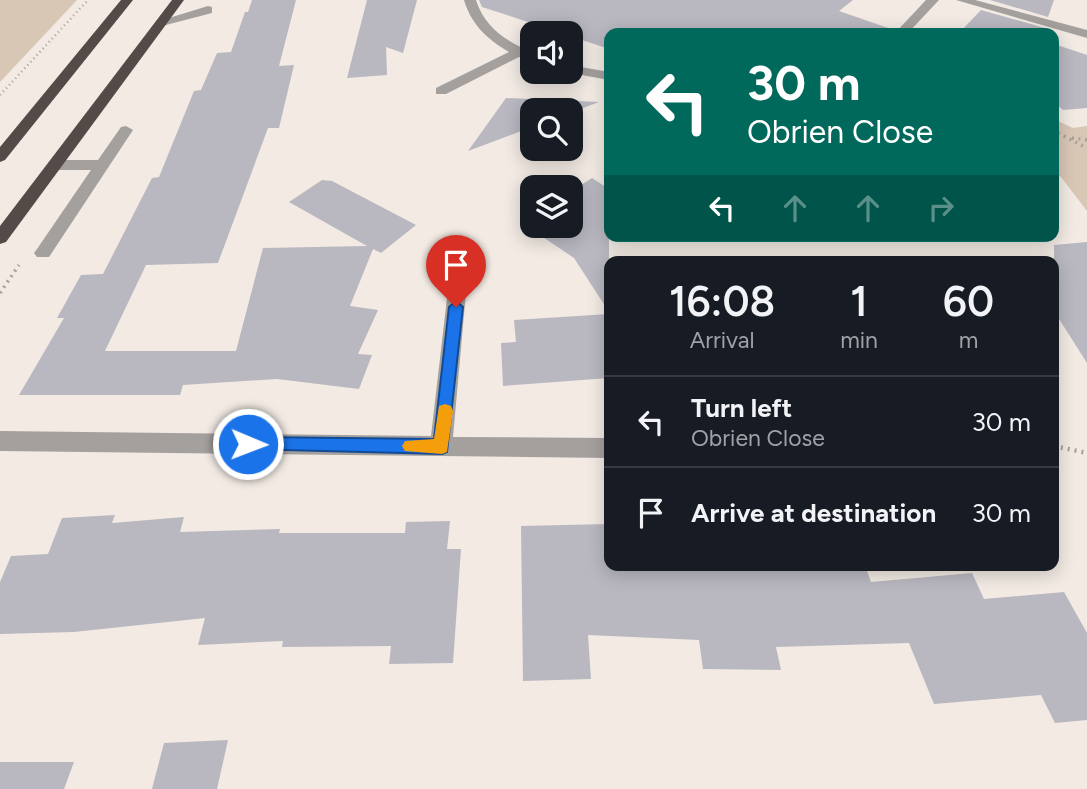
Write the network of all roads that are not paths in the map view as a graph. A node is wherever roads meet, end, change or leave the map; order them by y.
1 (127, 0) edge
2 (177, 0) edge
3 (470, 0) edge
4 (933, 0) edge
5 (962, 0) edge
6 (211, 5) edge
7 (162, 22) junction
8 (906, 28) edge
9 (193, 32) dead end
10 (1087, 34) edge
11 (518, 52) joint
12 (583, 71) edge
13 (604, 75) edge
14 (441, 91) dead end
15 (127, 130) dead end
16 (0, 157) edge
17 (55, 165) junction
18 (103, 165) junction
19 (0, 238) edge
20 (43, 253) road end
21 (458, 281) dead end
22 (0, 441) edge
23 (442, 446) junction
24 (604, 448) edge

1 - 16 highway
2 - 7 highway
3 - 11 street
4 - 8 street
5 - 10 street
6 - 7 street
6 - 9 street
7 - 17 highway
11 - 14 street
12 - 13 street
15 - 18 street
17 - 18 street
17 - 19 highway
18 - 20 street
21 - 23 street
22 - 23 street
23 - 24 street

